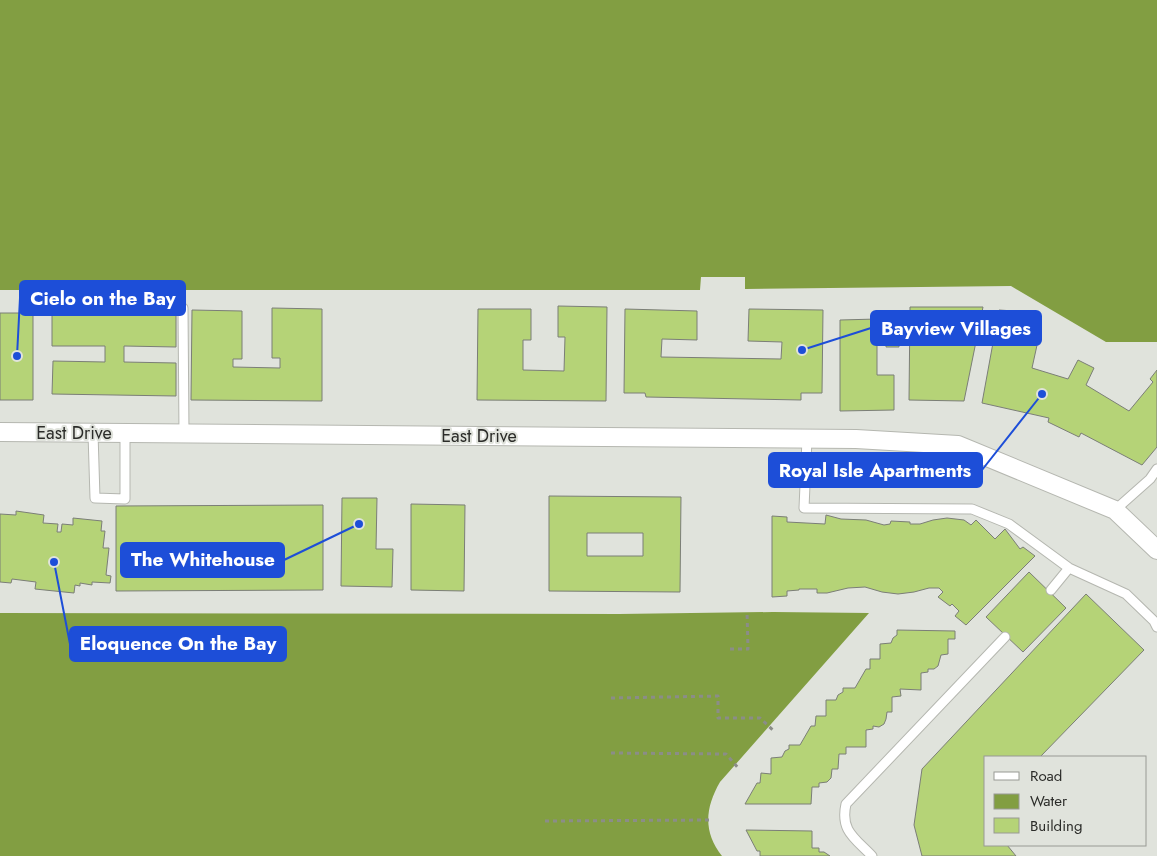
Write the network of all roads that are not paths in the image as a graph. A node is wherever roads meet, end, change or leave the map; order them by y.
1 (183, 308) dead end
2 (0, 432) edge
3 (93, 433) junction
4 (125, 433) junction
5 (184, 434) junction
6 (807, 439) junction
7 (1157, 469) edge
8 (1115, 510) junction
9 (1157, 550) edge
10 (1069, 568) junction
11 (1051, 590) dead end
12 (1157, 626) edge
13 (1005, 637) dead end
14 (872, 856) edge

1 - 5 lane
2 - 3 street, East Drive
3 - 4 street, East Drive
3 - 4 lane
4 - 5 street, East Drive
5 - 6 street, East Drive
6 - 8 street, East Drive
6 - 10 lane
7 - 8 lane
8 - 9 street
10 - 11 lane
10 - 12 lane
13 - 14 lane

